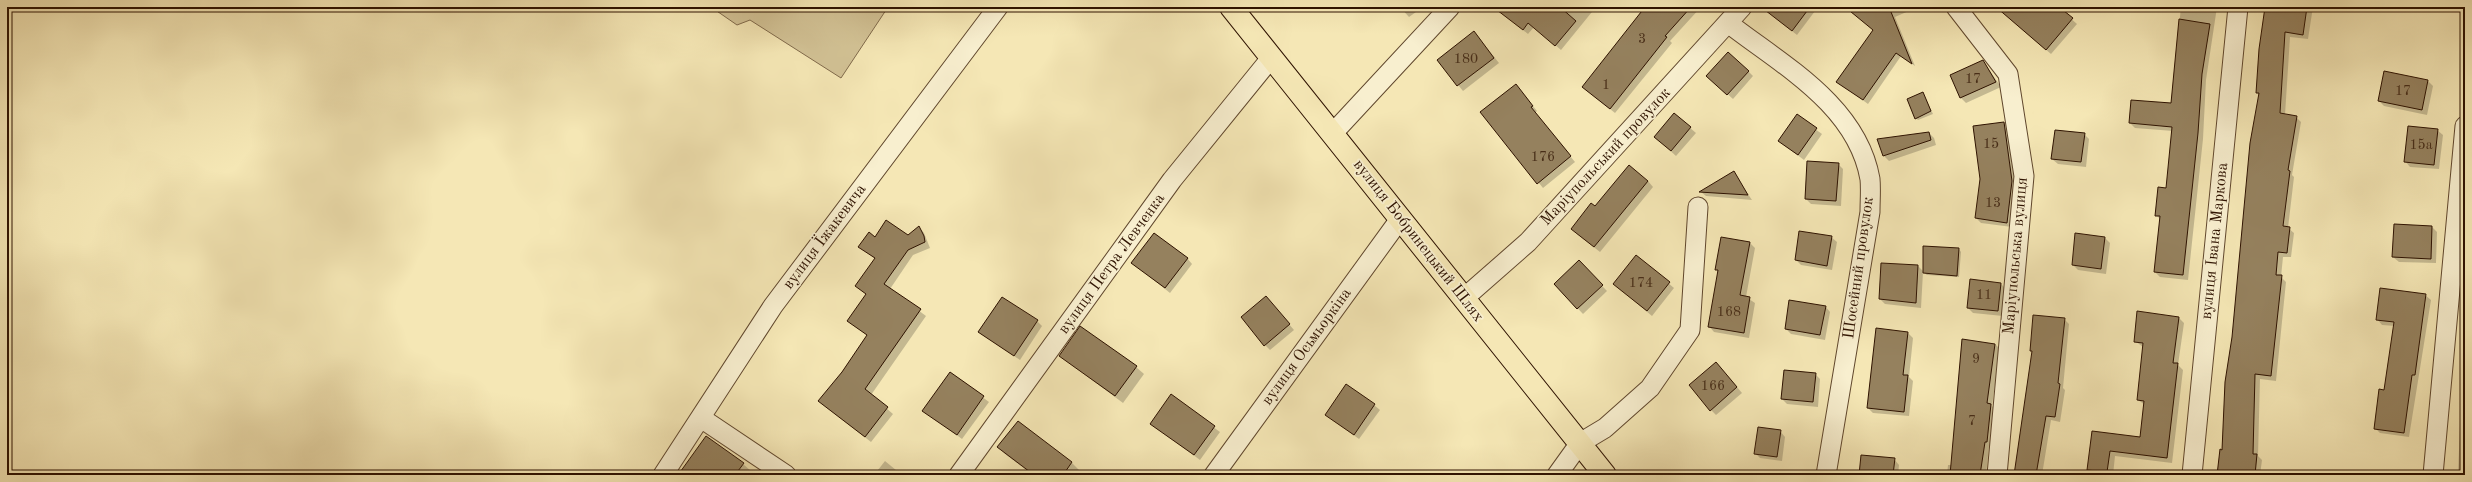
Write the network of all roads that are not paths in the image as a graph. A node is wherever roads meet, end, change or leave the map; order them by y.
1 (998, 7) edge
2 (1231, 7) edge
3 (1450, 7) edge
4 (1742, 7) edge
5 (1956, 7) edge
6 (2238, 7) edge
7 (1728, 23) junction
8 (1271, 58) junction
9 (2465, 126) edge
10 (1333, 133) junction
11 (1698, 207) dead end
12 (1400, 219) junction
13 (1463, 299) junction
14 (701, 418) junction
15 (1580, 443) junction
16 (663, 475) edge
17 (786, 475) edge
18 (959, 475) edge
19 (1214, 475) edge
20 (1557, 475) edge
21 (1605, 475) edge
22 (1826, 475) edge
23 (1998, 475) edge
24 (2192, 475) edge
25 (2433, 475) edge

1 - 14 street, вулиця Їжакевича
2 - 8 main road, вулиця Бобринецький Шлях
3 - 10 street
4 - 7 street, Маріупольський провулок
5 - 23 street, Маріупольська вулиця
6 - 24 street, вулиця Івана Маркова
7 - 13 street, Маріупольський провулок
7 - 22 street, Шосейний провулок
8 - 10 main road, вулиця Бобринецький Шлях
8 - 18 street, вулиця Петра Левченка
9 - 25 street
10 - 12 main road, вулиця Бобринецький Шлях
11 - 15 street
12 - 13 main road, вулиця Бобринецький Шлях
12 - 19 street, вулиця Осьмьоркіна
13 - 15 main road, вулиця Бобринецький Шлях
14 - 16 street, вулиця Їжакевича
14 - 17 street
15 - 20 street
15 - 21 main road, вулиця Бобринецький Шлях

